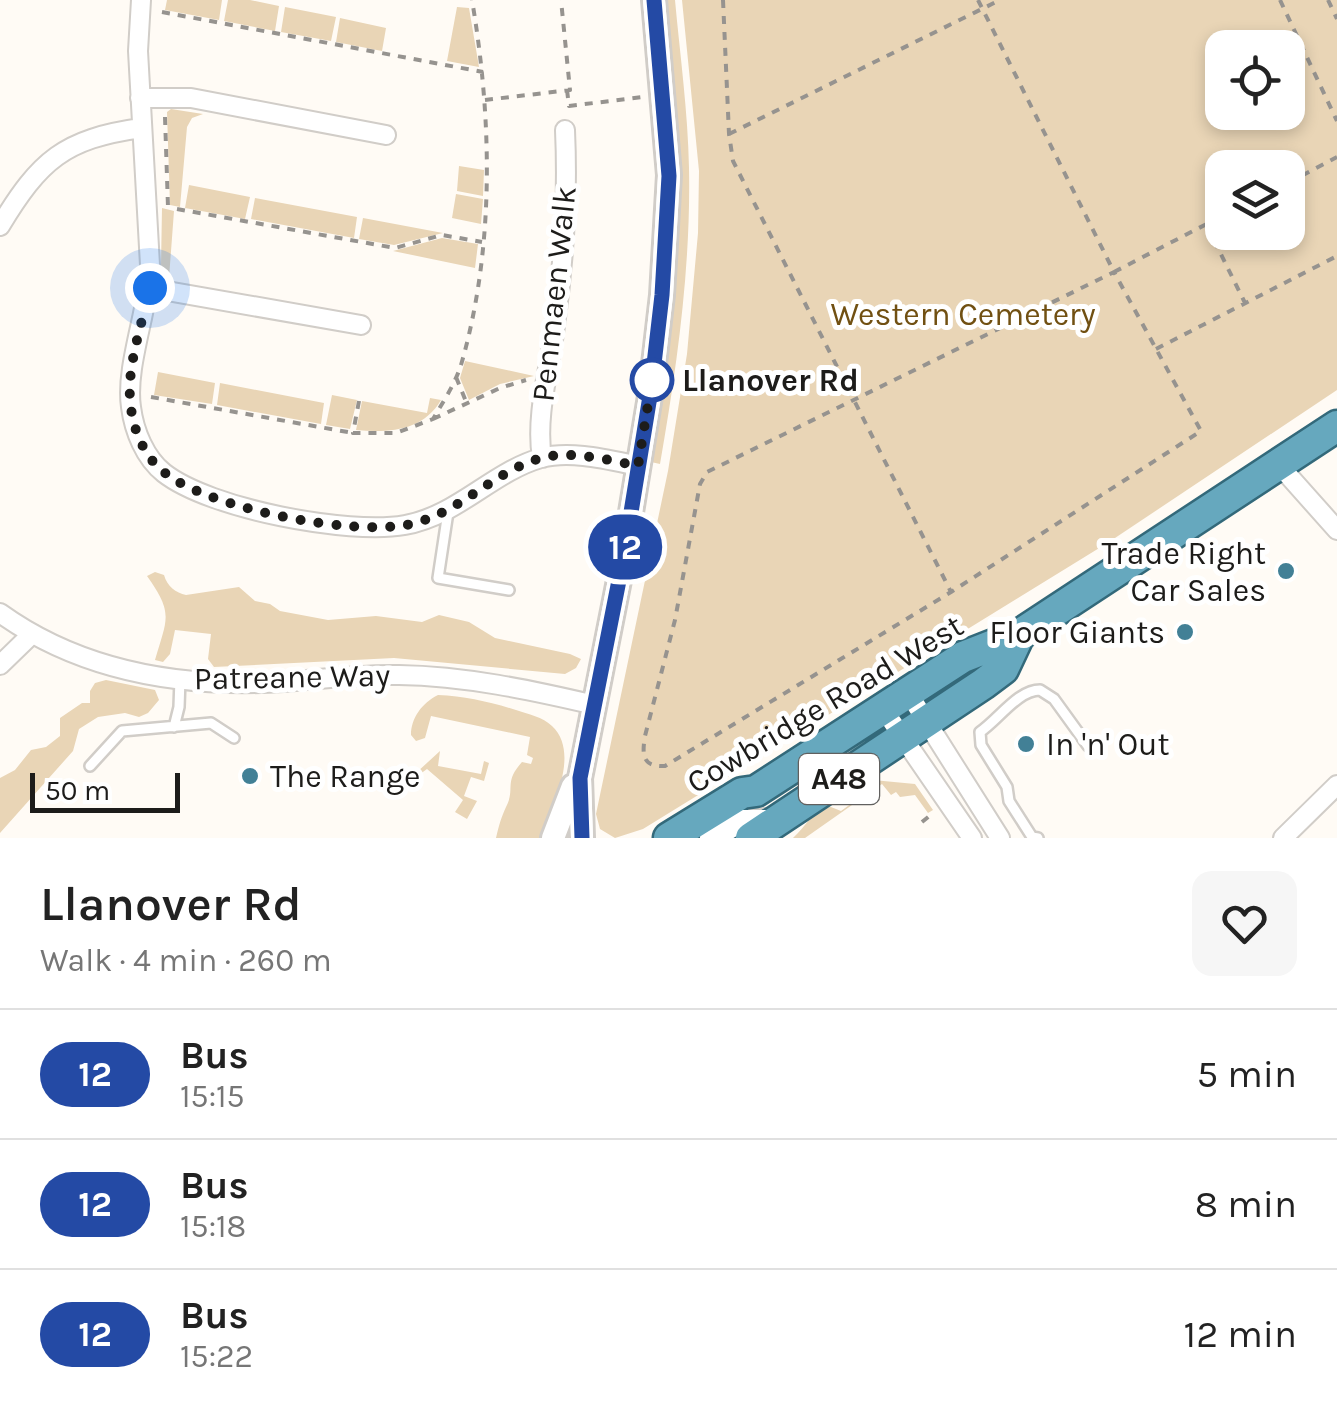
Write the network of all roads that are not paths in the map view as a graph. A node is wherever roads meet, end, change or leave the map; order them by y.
1 (141, 0) edge
2 (654, 0) edge
3 (140, 98) junction
4 (142, 128) junction
5 (565, 130) dead end
6 (386, 135) dead end
7 (0, 188) edge
8 (17, 198) junction
9 (0, 226) edge
10 (150, 288) junction
11 (361, 325) dead end
12 (1337, 426) edge
13 (542, 458) junction
14 (638, 466) junction
15 (1280, 466) junction
16 (449, 509) junction
17 (1337, 530) edge
18 (510, 590) dead end
19 (0, 612) edge
20 (32, 634) junction
21 (1019, 635) junction
22 (0, 665) edge
23 (180, 679) junction
24 (896, 702) junction
25 (595, 706) junction
26 (174, 726) junction
27 (914, 729) junction
28 (234, 738) dead end
29 (1088, 746) dead end
30 (90, 766) dead end
31 (580, 778) junction
32 (1337, 785) edge
33 (777, 821) junction
34 (553, 838) edge
35 (582, 838) edge
36 (669, 838) edge
37 (712, 838) edge
38 (751, 838) edge
39 (972, 838) edge
40 (1000, 838) edge
41 (1038, 838) edge
42 (1283, 838) edge

1 - 3 street
2 - 14 street
3 - 4 street
3 - 6 street
4 - 8 street
4 - 10 street
5 - 13 street, Penmaen Walk
7 - 8 street
8 - 9 street
10 - 11 street
10 - 16 street
12 - 15 highway, Cowbridge Road West / A48
13 - 14 street
13 - 16 street
14 - 25 street
15 - 17 street
15 - 21 highway, Cowbridge Road West / A48
16 - 18 lane
19 - 20 street, Patreane Way
20 - 22 street
20 - 23 street, Patreane Way
21 - 24 highway, Cowbridge Road West / A48
21 - 27 highway, Cowbridge Road West / A48
23 - 25 street, Patreane Way
23 - 26 lane
24 - 27 street
24 - 27 street
24 - 36 highway, Cowbridge Road West / A48
25 - 31 street
26 - 28 lane
26 - 30 lane
27 - 33 highway, Cowbridge Road West / A48
27 - 39 street
27 - 40 street
29 - 41 lane
31 - 34 street
31 - 35 street
32 - 42 street
33 - 37 street, Cowbridge Road West
33 - 38 highway, Cowbridge Road West / A48

